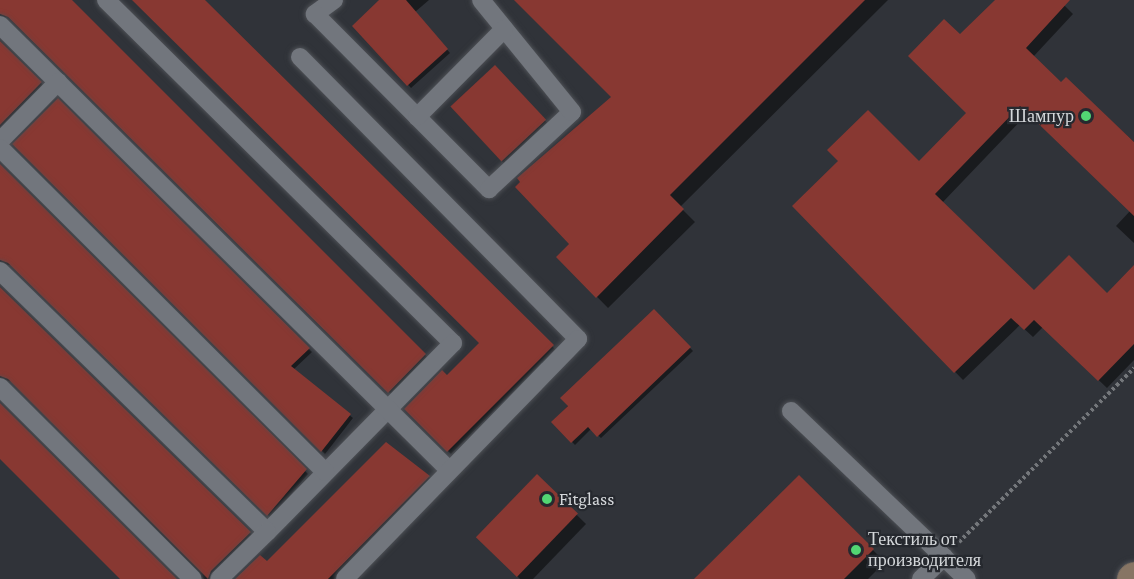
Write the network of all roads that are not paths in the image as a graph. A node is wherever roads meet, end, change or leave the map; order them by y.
1 (106, 0) edge
2 (334, 0) edge
3 (481, 0) edge
4 (0, 25) edge
5 (504, 29) junction
6 (300, 57) dead end
7 (58, 82) junction
8 (417, 117) junction
9 (0, 141) edge
10 (0, 148) edge
11 (0, 271) edge
12 (0, 387) edge
13 (387, 409) junction
14 (790, 411) dead end
15 (448, 469) junction
16 (325, 472) junction
17 (267, 532) junction
18 (944, 557) junction
19 (193, 579) edge
20 (219, 579) edge
21 (345, 579) edge
22 (921, 579) edge
23 (967, 579) edge

1 - 13 lane
2 - 8 lane
3 - 5 lane
4 - 7 lane
5 - 8 lane
5 - 8 lane
6 - 15 lane
7 - 9 lane
7 - 13 lane
10 - 16 lane
11 - 17 lane
12 - 19 lane
13 - 15 lane
13 - 16 lane
14 - 18 lane
15 - 21 lane
16 - 17 lane
17 - 20 lane
18 - 22 lane
18 - 23 lane

